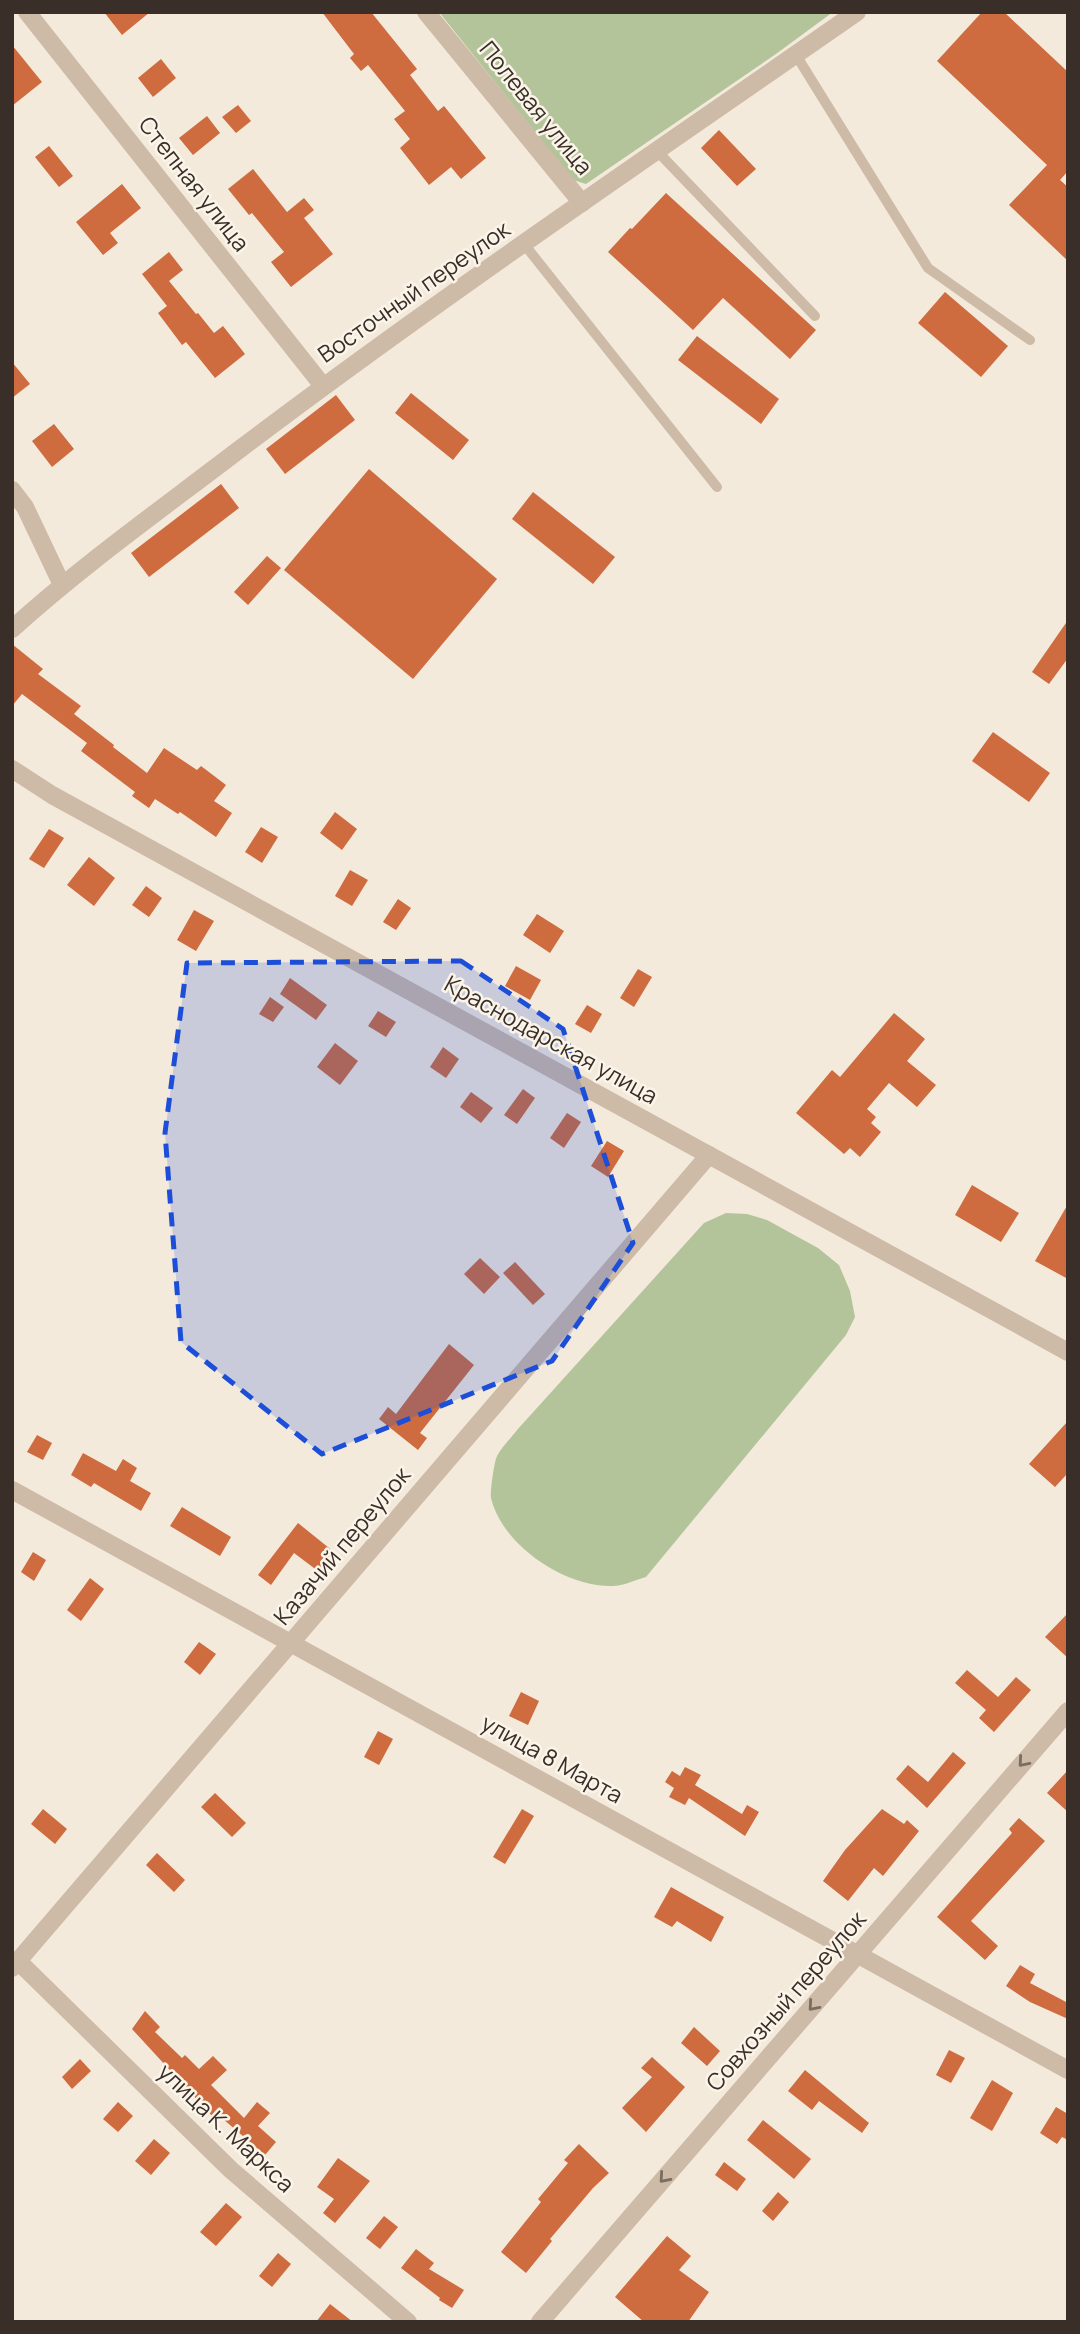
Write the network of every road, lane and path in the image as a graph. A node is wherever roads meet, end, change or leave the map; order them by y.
1 (27, 12) edge
2 (426, 12) edge
3 (857, 12) edge
4 (796, 55) junction
5 (657, 150) junction
6 (582, 203) junction
7 (524, 244) junction
8 (815, 316) dead end
9 (1030, 340) dead end
10 (323, 386) junction
11 (717, 487) dead end
12 (12, 491) edge
13 (62, 585) junction
14 (12, 629) edge
15 (12, 769) edge
16 (709, 1154) junction
17 (1068, 1352) edge
18 (12, 1490) edge
19 (292, 1644) junction
20 (1068, 1711) edge
21 (858, 1955) junction
22 (15, 1965) edge
23 (1068, 2070) edge
24 (408, 2322) edge
25 (540, 2322) edge

1 - 10 street, Степная улица
2 - 6 street, Полевая улица
3 - 4 street, Восточный переулок
4 - 5 street, Восточный переулок
4 - 9 lane
5 - 6 street, Восточный переулок
5 - 8 lane
6 - 7 street, Восточный переулок
7 - 10 street, Восточный переулок
7 - 11 lane
10 - 13 street, Восточный переулок
12 - 13 street
13 - 14 street, Восточный переулок
15 - 16 street, Краснодарская улица
16 - 17 street, Краснодарская улица
16 - 19 street, Казачий переулок
18 - 19 street, улица 8 Марта
19 - 21 street, улица 8 Марта
19 - 22 street, Казачий переулок
20 -> 21 street, Совхозный переулок
21 - 23 street, улица 8 Марта
21 -> 25 street, Совхозный переулок
22 - 24 street, улица К. Маркса

